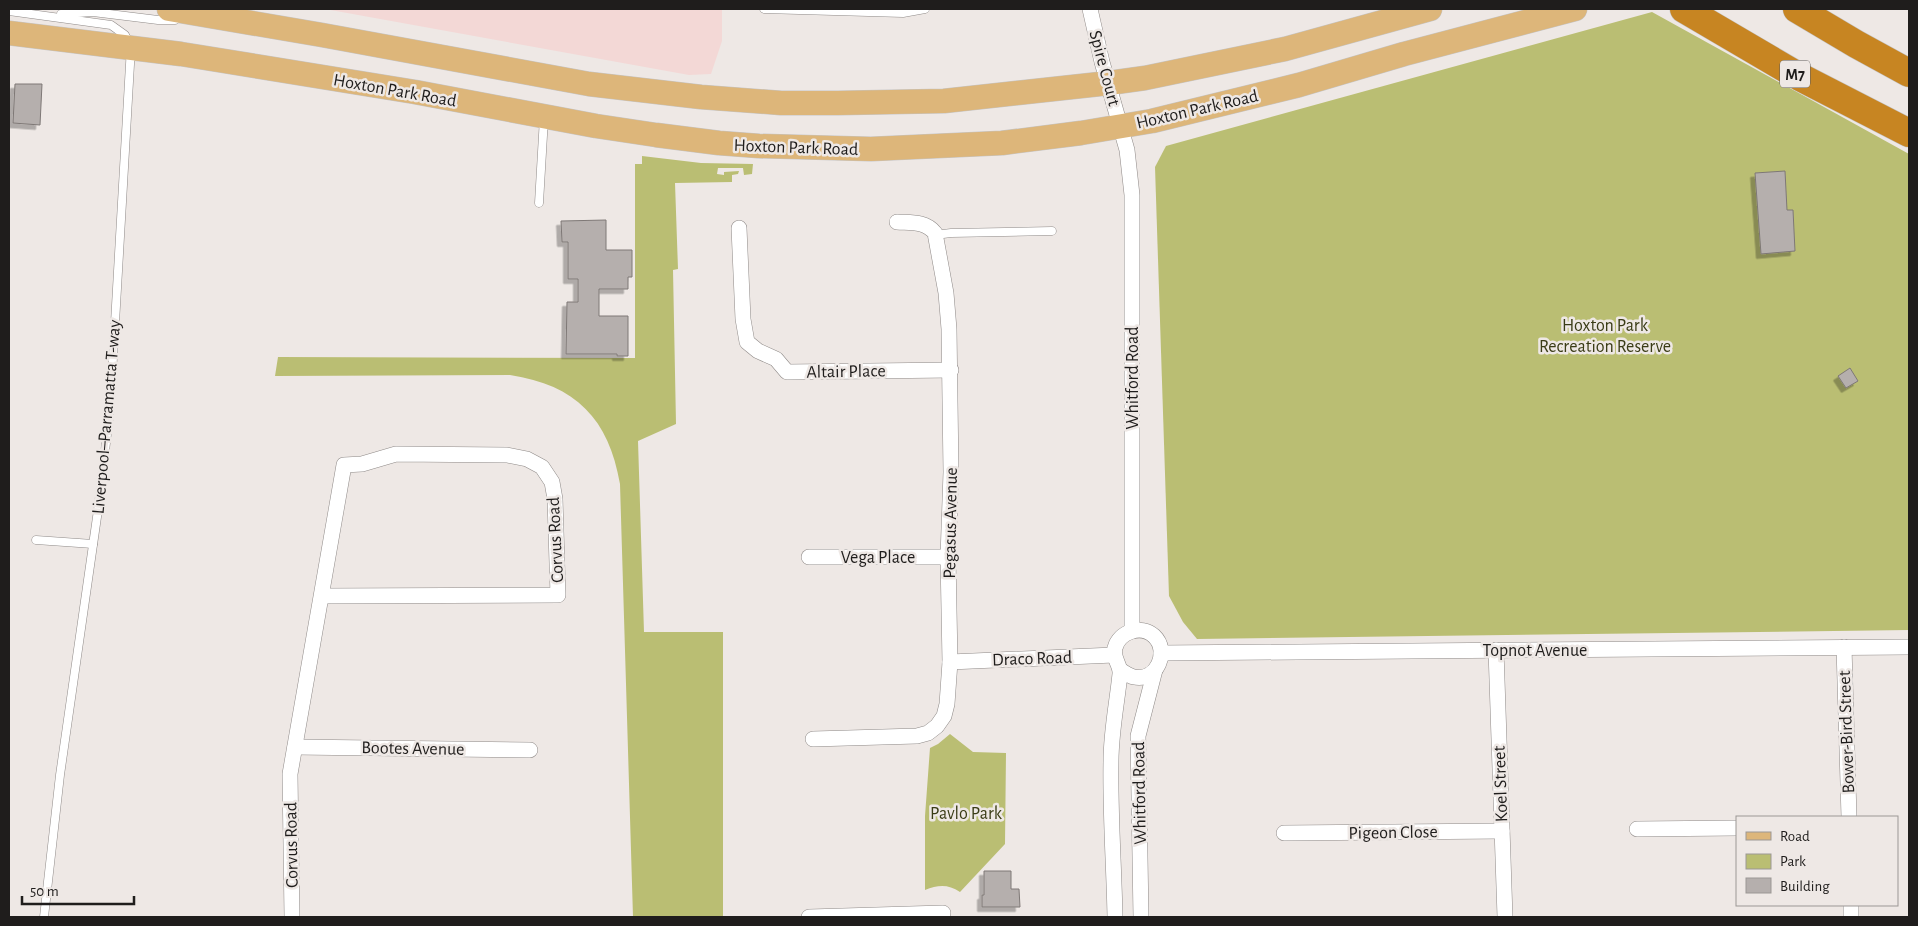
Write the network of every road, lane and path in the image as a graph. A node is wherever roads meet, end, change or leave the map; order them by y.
1 (169, 9) edge
2 (764, 9) edge
3 (924, 9) edge
4 (1090, 9) edge
5 (1430, 9) edge
6 (1575, 9) edge
7 (1684, 9) edge
8 (1797, 9) edge
9 (9, 11) edge
10 (37, 15) junction
11 (240, 21) junction
12 (9, 33) edge
13 (131, 48) junction
14 (1909, 73) edge
15 (1109, 83) junction
16 (544, 116) junction
17 (1121, 126) junction
18 (1909, 133) edge
19 (539, 203) dead end
20 (897, 222) dead end
21 (739, 228) dead end
22 (1052, 231) dead end
23 (935, 235) junction
24 (951, 370) junction
25 (36, 540) dead end
26 (94, 544) junction
27 (809, 557) dead end
28 (948, 557) junction
29 (322, 596) junction
30 (1132, 631) junction
31 (1909, 646) edge
32 (1844, 647) junction
33 (1496, 650) junction
34 (1161, 653) junction
35 (1114, 655) junction
36 (950, 662) junction
37 (1120, 670) junction
38 (1156, 670) junction
39 (813, 739) dead end
40 (295, 747) junction
41 (530, 750) dead end
42 (1849, 816) edge
43 (1736, 828) edge
44 (1637, 829) dead end
45 (1502, 831) junction
46 (1284, 833) dead end
47 (943, 914) dead end
48 (44, 917) edge
49 (292, 917) edge
50 (810, 917) edge
51 (1115, 917) edge
52 (1141, 917) edge
53 (1505, 917) edge

1 - 11 main road
2 - 3 lane
4 - 15 street, Spire Court
5 - 15 main road
6 - 17 main road, Hoxton Park Road
7 - 18 highway, M7
8 - 14 highway
9 - 10 lane
10 - 11 lane
10 - 13 lane
11 - 15 main road
12 - 13 main road, Hoxton Park Road
13 - 16 main road, Hoxton Park Road
13 - 26 lane, Liverpool–Parramatta T-way
15 - 17 street, Spire Court
16 - 17 main road, Hoxton Park Road
16 - 19 lane
17 - 30 street, Whitford Road
20 - 23 street
21 - 24 street, Altair Place
22 - 23 lane
23 - 24 street, Pegasus Avenue
24 - 28 street, Pegasus Avenue
25 - 26 lane
26 - 48 lane, Liverpool–Parramatta T-way
27 - 28 street, Vega Place
28 - 36 street, Pegasus Avenue
29 - 29 street, Corvus Road
29 - 40 street, Corvus Road
30 - 34 street
30 - 35 street
31 - 32 street, Topnot Avenue
32 - 33 street, Topnot Avenue
32 - 42 street, Bower-Bird Street
33 - 34 street, Topnot Avenue
33 - 45 street, Koel Street
34 - 38 street
35 - 36 street, Draco Road
35 - 37 street
36 - 39 street, Pegasus Avenue
37 - 38 street
37 - 51 street, Whitford Road
38 - 52 street, Whitford Road
40 - 41 street, Bootes Avenue
40 - 49 street, Corvus Road
43 - 44 street
45 - 46 street, Pigeon Close
45 - 53 street, Koel Street
47 - 50 street

